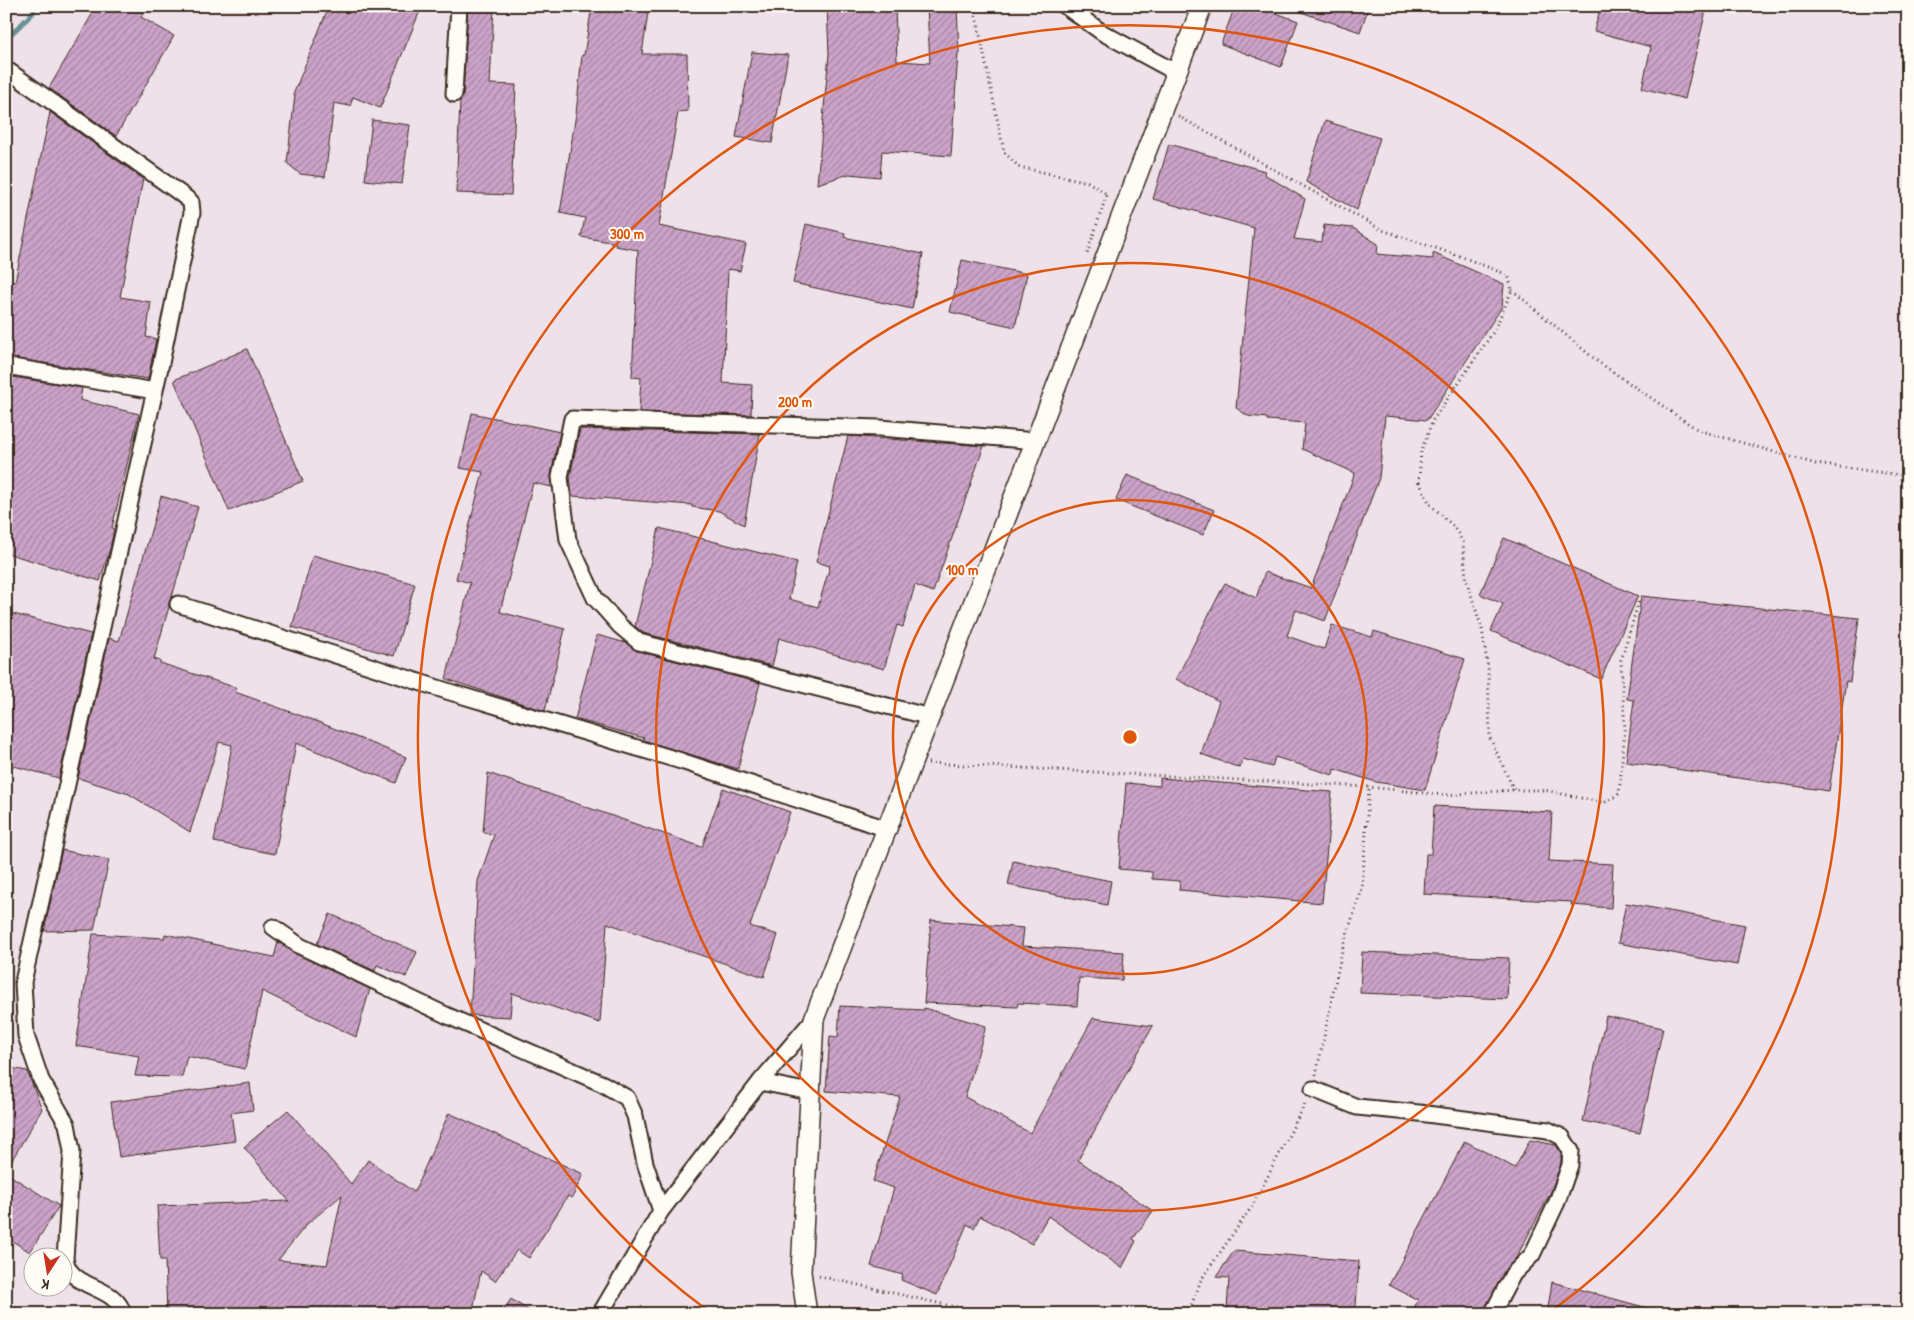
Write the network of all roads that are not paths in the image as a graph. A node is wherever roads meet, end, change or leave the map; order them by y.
1 (459, 6) edge
2 (1066, 6) edge
3 (1202, 6) edge
4 (6, 68) edge
5 (1177, 73) junction
6 (454, 94) dead end
7 (6, 366) edge
8 (155, 391) junction
9 (1036, 441) junction
10 (178, 604) dead end
11 (930, 717) junction
12 (887, 829) junction
13 (273, 927) dead end
14 (814, 1019) junction
15 (760, 1082) junction
16 (1313, 1089) road end
17 (810, 1092) junction
18 (661, 1212) junction
19 (123, 1314) edge
20 (600, 1314) edge
21 (807, 1314) edge
22 (1492, 1314) edge

1 - 6 street
2 - 5 street
3 - 5 street
4 - 8 street
5 - 9 street
7 - 8 street
8 - 19 street
9 - 11 street
9 - 11 street
10 - 12 street
11 - 12 street
12 - 14 street
13 - 18 street
14 - 15 street
14 - 17 street
15 - 17 street
15 - 18 street
16 - 22 street
17 - 21 street
18 - 20 street

